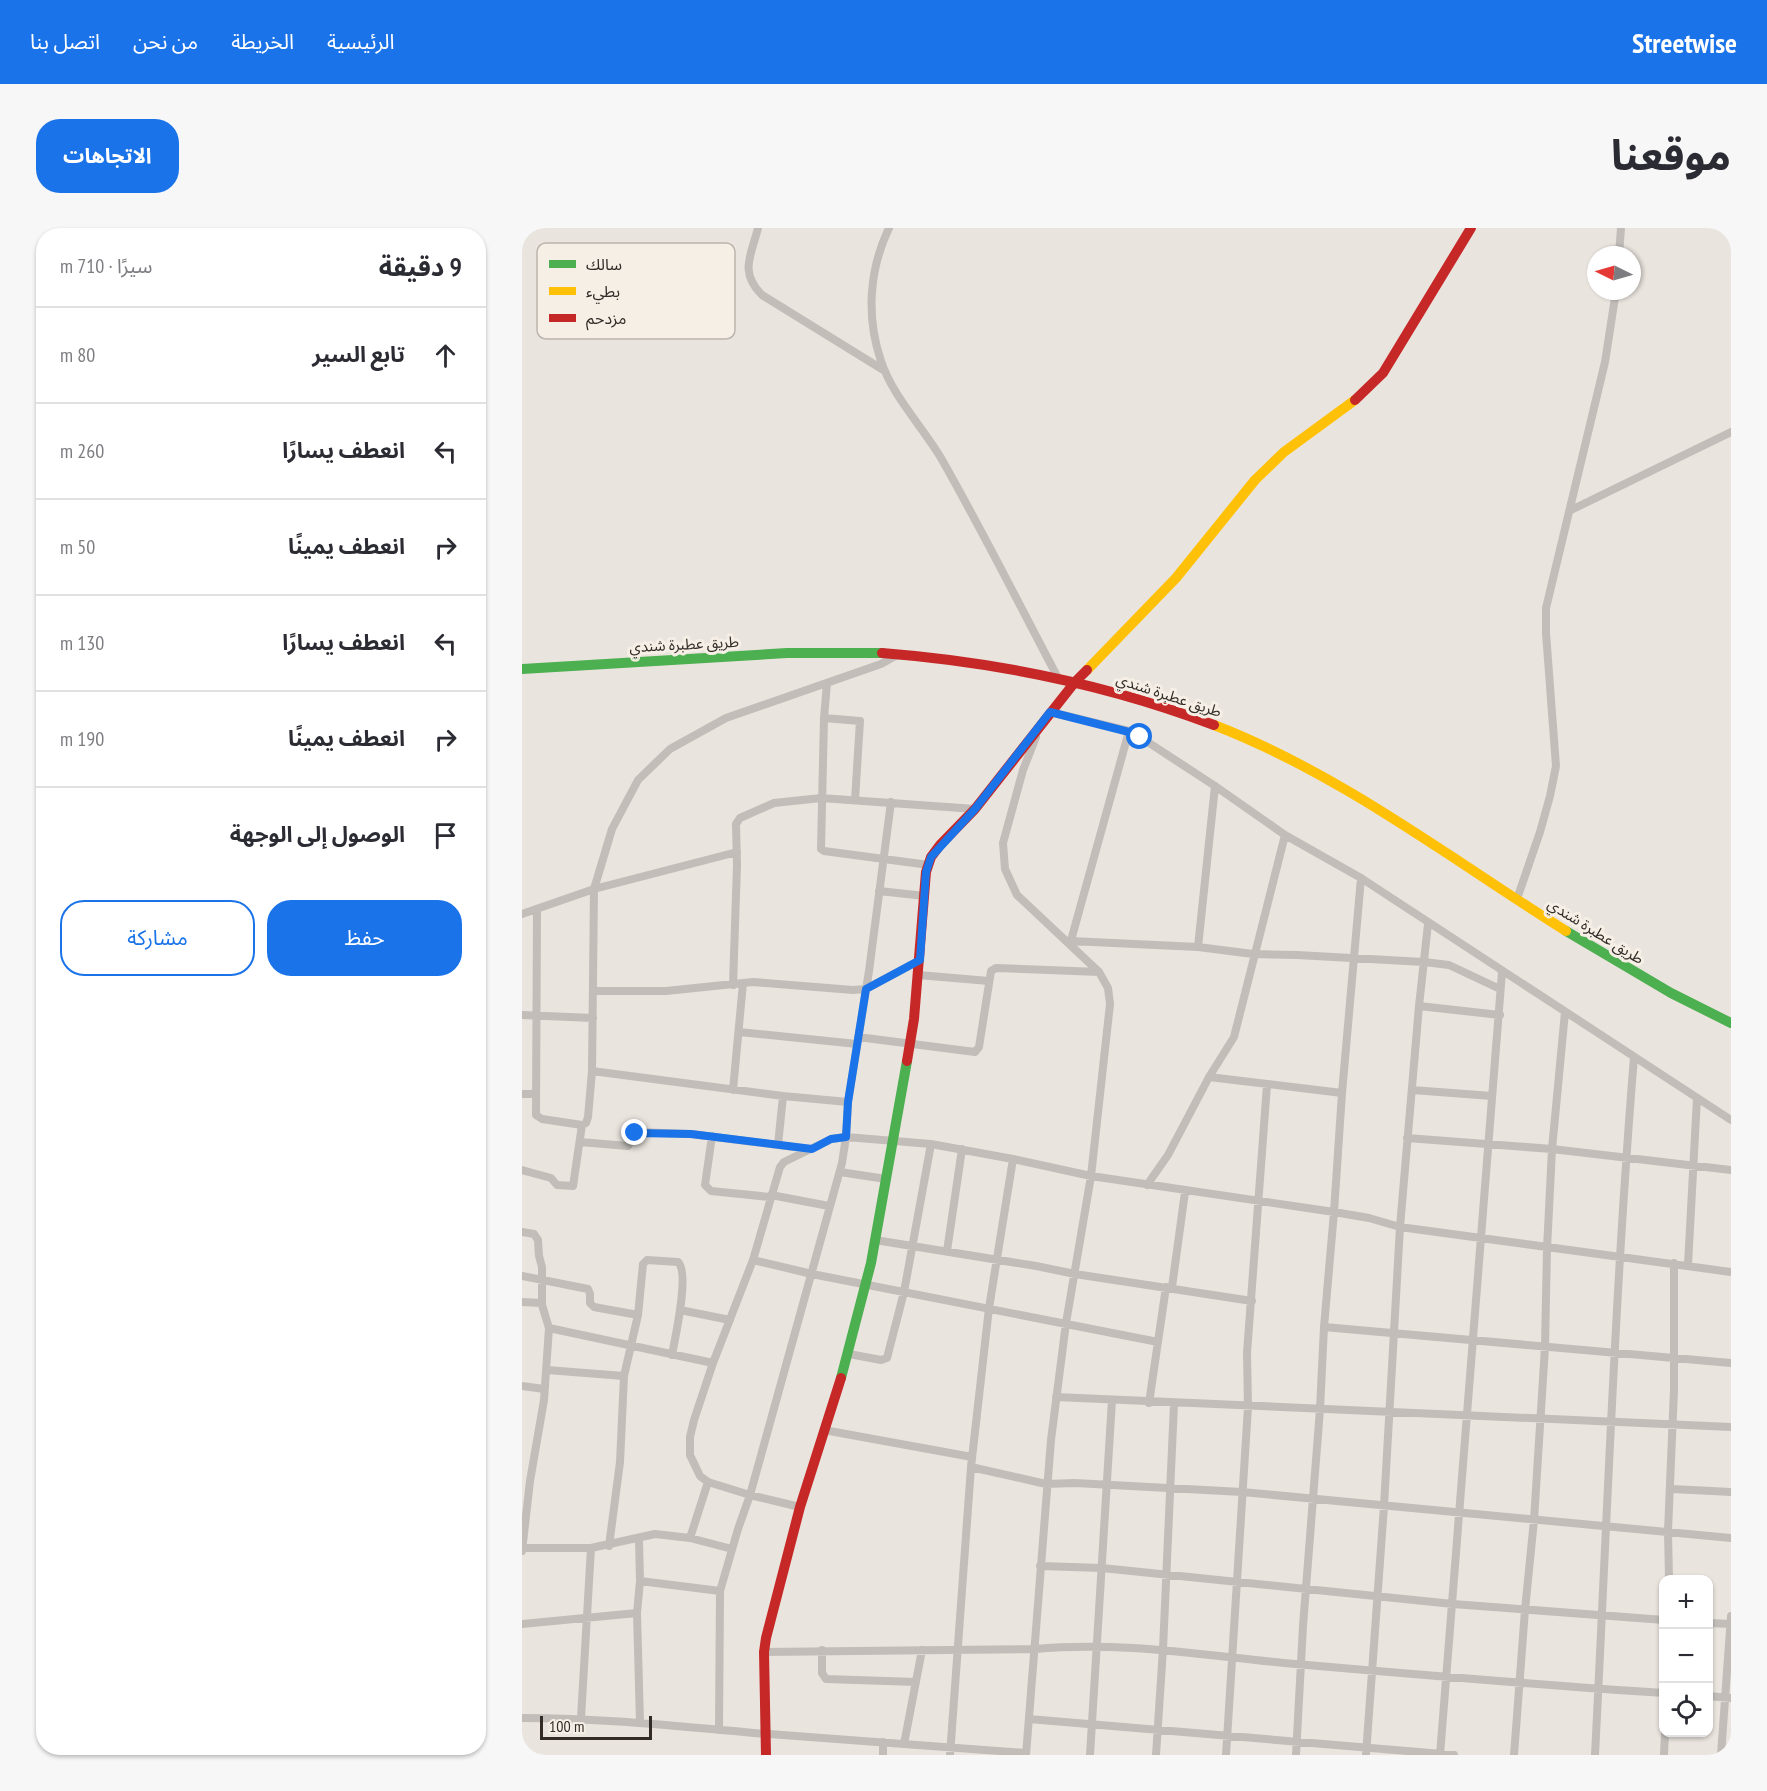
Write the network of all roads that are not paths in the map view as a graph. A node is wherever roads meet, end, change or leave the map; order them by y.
1 (758, 228) edge
2 (889, 228) edge
3 (1471, 228) edge
4 (1622, 228) edge
5 (1620, 246) edge
6 (1615, 300) edge
7 (886, 372) junction
8 (1731, 432) edge
9 (1571, 510) junction
10 (897, 655) junction
11 (522, 669) edge
12 (1058, 678) junction
13 (1075, 682) junction
14 (827, 683) junction
15 (1050, 712) junction
16 (824, 718) junction
17 (1040, 725) junction
18 (1129, 732) junction
19 (1215, 786) junction
20 (822, 798) junction
21 (855, 800) junction
22 (891, 802) junction
23 (975, 809) junction
24 (1285, 835) junction
25 (737, 852) junction
26 (884, 858) junction
27 (929, 865) junction
28 (1361, 878) junction
29 (594, 890) junction
30 (879, 891) junction
31 (925, 896) junction
32 (1516, 899) junction
33 (537, 910) junction
34 (522, 914) edge
35 (1428, 924) junction
36 (1070, 943) junction
37 (1198, 948) junction
38 (1254, 954) junction
39 (1353, 959) junction
40 (920, 960) junction
41 (1424, 963) junction
42 (1099, 972) junction
43 (1502, 972) junction
44 (918, 975) junction
45 (989, 981) junction
46 (743, 982) junction
47 (733, 985) junction
48 (866, 989) junction
49 (1500, 989) junction
50 (594, 992) junction
51 (1419, 1005) junction
52 (1565, 1012) junction
53 (522, 1016) edge
54 (537, 1016) junction
55 (1500, 1016) junction
56 (593, 1018) junction
57 (1731, 1023) edge
58 (739, 1032) junction
59 (858, 1040) junction
60 (910, 1044) junction
61 (1634, 1057) junction
62 (592, 1071) junction
63 (1209, 1077) junction
64 (1267, 1085) junction
65 (734, 1090) junction
66 (1412, 1090) junction
67 (1342, 1093) junction
68 (522, 1094) edge
69 (536, 1094) junction
70 (783, 1096) junction
71 (1492, 1096) junction
72 (1697, 1098) junction
73 (848, 1102) junction
74 (1731, 1120) edge
75 (582, 1125) junction
76 (712, 1136) junction
77 (846, 1137) junction
78 (1407, 1138) junction
79 (894, 1141) junction
80 (580, 1142) junction
81 (931, 1144) junction
82 (1489, 1144) junction
83 (778, 1145) junction
84 (812, 1149) junction
85 (962, 1149) junction
86 (1552, 1149) junction
87 (1626, 1158) junction
88 (1013, 1159) junction
89 (1693, 1166) junction
90 (522, 1170) edge
91 (1731, 1170) edge
92 (840, 1172) junction
93 (1091, 1176) junction
94 (886, 1179) junction
95 (1147, 1185) junction
96 (1185, 1192) junction
97 (771, 1196) junction
98 (1258, 1202) junction
99 (829, 1206) junction
100 (1334, 1212) junction
101 (1400, 1227) junction
102 (522, 1232) edge
103 (1481, 1239) junction
104 (875, 1240) junction
105 (911, 1245) junction
106 (1546, 1249) junction
107 (947, 1251) junction
108 (1620, 1258) junction
109 (753, 1260) junction
110 (997, 1260) junction
111 (1674, 1263) junction
112 (1688, 1265) junction
113 (1731, 1272) edge
114 (812, 1274) junction
115 (1075, 1274) junction
116 (522, 1276) edge
117 (543, 1280) junction
118 (866, 1284) junction
119 (1169, 1287) junction
120 (903, 1292) junction
121 (1252, 1301) junction
122 (522, 1302) edge
123 (542, 1303) junction
124 (989, 1308) junction
125 (680, 1310) junction
126 (638, 1315) junction
127 (730, 1320) junction
128 (1066, 1323) junction
129 (549, 1328) junction
130 (1324, 1328) junction
131 (1393, 1333) junction
132 (1474, 1340) junction
133 (1158, 1342) junction
134 (631, 1347) junction
135 (1545, 1347) junction
136 (1615, 1352) junction
137 (849, 1354) junction
138 (672, 1355) junction
139 (1675, 1357) junction
140 (713, 1363) junction
141 (1731, 1363) edge
142 (547, 1370) junction
143 (624, 1376) junction
144 (522, 1386) edge
145 (544, 1389) junction
146 (1056, 1397) junction
147 (1112, 1400) junction
148 (1149, 1403) junction
149 (1174, 1404) junction
150 (1248, 1407) junction
151 (1320, 1409) junction
152 (1388, 1413) junction
153 (1468, 1416) junction
154 (1540, 1419) junction
155 (1611, 1423) junction
156 (1673, 1424) junction
157 (1731, 1427) edge
158 (824, 1430) junction
159 (972, 1457) junction
160 (971, 1467) junction
161 (708, 1482) junction
162 (1046, 1484) junction
163 (1107, 1485) junction
164 (1171, 1488) junction
165 (1671, 1489) junction
166 (1242, 1492) junction
167 (1731, 1492) edge
168 (750, 1495) junction
169 (1312, 1500) junction
170 (1384, 1506) junction
171 (800, 1507) junction
172 (1460, 1513) junction
173 (1534, 1520) junction
174 (1605, 1525) junction
175 (1668, 1531) junction
176 (639, 1538) junction
177 (690, 1538) junction
178 (1731, 1538) edge
179 (609, 1546) junction
180 (591, 1548) junction
181 (522, 1549) edge
182 (732, 1549) junction
183 (1040, 1566) junction
184 (1102, 1568) junction
185 (1166, 1575) junction
186 (1669, 1575) edge
187 (640, 1581) junction
188 (1236, 1582) junction
189 (1306, 1589) junction
190 (720, 1591) junction
191 (1377, 1597) junction
192 (1453, 1604) junction
193 (1525, 1610) junction
194 (637, 1613) junction
195 (1600, 1615) junction
196 (1731, 1616) edge
197 (587, 1618) junction
198 (1659, 1620) edge
199 (1713, 1623) edge
200 (522, 1624) edge
201 (1731, 1624) edge
202 (1098, 1646) junction
203 (1035, 1648) junction
204 (1163, 1649) junction
205 (822, 1650) junction
206 (922, 1650) junction
207 (958, 1650) junction
208 (764, 1652) junction
209 (1233, 1658) junction
210 (1301, 1664) junction
211 (1371, 1670) junction
212 (1446, 1677) junction
213 (916, 1682) junction
214 (1518, 1682) junction
215 (1598, 1689) junction
216 (1659, 1693) edge
217 (1713, 1696) edge
218 (1728, 1697) edge
219 (522, 1718) edge
220 (581, 1718) junction
221 (1029, 1719) junction
222 (640, 1722) junction
223 (1092, 1726) junction
224 (719, 1730) junction
225 (1157, 1731) junction
226 (766, 1734) junction
227 (1228, 1737) junction
228 (1665, 1737) edge
229 (883, 1742) junction
230 (1297, 1742) junction
231 (904, 1744) junction
232 (951, 1751) edge
233 (1366, 1751) edge
234 (1026, 1754) edge
235 (1440, 1754) edge
236 (766, 1755) edge
237 (883, 1755) edge
238 (1090, 1755) edge
239 (1156, 1755) edge
240 (1226, 1755) edge
241 (1296, 1755) edge
242 (1454, 1755) edge
243 (1514, 1755) edge
244 (1595, 1755) edge
245 (1664, 1755) edge
246 (1721, 1755) edge

1 - 7 street
2 - 7 street
3 - 13 main road
4 - 5 street
6 - 9 street
7 - 12 street
8 - 9 street
9 - 32 street
10 - 11 main road, طريق عطبرة شندي
10 - 12 main road, طريق عطبرة شندي
10 - 14 street
12 - 13 main road, طريق عطبرة شندي
13 - 15 main road
13 - 32 main road, طريق عطبرة شندي
14 - 16 street
14 - 29 street
15 - 17 main road
15 - 18 street
16 - 20 street
16 - 21 street
17 - 23 main road
17 - 36 street
18 - 19 street
18 - 36 street
19 - 24 street
19 - 37 street
20 - 21 street
20 - 25 street
20 - 26 street
21 - 22 street
22 - 23 street
22 - 26 street
23 - 27 main road
24 - 28 street
24 - 38 street
25 - 29 street
25 - 47 street
26 - 27 street
26 - 30 street
27 - 31 main road
28 - 35 street
28 - 39 street
29 - 33 street
29 - 50 street
30 - 31 street
30 - 48 street
31 - 40 main road
32 - 57 main road, طريق عطبرة شندي
33 - 34 street
33 - 54 street
35 - 41 street
35 - 43 street
36 - 37 street
36 - 42 street
37 - 38 street
38 - 39 street
38 - 63 street
39 - 41 street
39 - 67 street
40 - 44 main road
40 - 48 street
41 - 49 street
41 - 51 street
42 - 45 street
42 - 93 street
43 - 49 street
43 - 52 street
44 - 45 street
44 - 60 main road
45 - 60 street
46 - 47 street
46 - 48 street
46 - 58 street
47 - 50 street
48 - 59 street
49 - 55 street
50 - 56 street
51 - 55 street
51 - 66 street
52 - 61 street
52 - 86 street
53 - 54 street
54 - 56 street
54 - 69 street
55 - 71 street
56 - 62 street
58 - 59 street
58 - 65 street
59 - 60 street
59 - 73 street
60 - 79 main road
61 - 72 street
61 - 87 street
62 - 65 street
62 - 75 street
63 - 64 street
63 - 95 street
64 - 67 street
64 - 98 street
65 - 70 street
66 - 71 street
66 - 78 street
67 - 100 street
68 - 69 street
69 - 75 street
70 - 73 street
70 - 83 street
71 - 82 street
72 - 74 street
72 - 89 street
73 - 77 street
75 - 80 street
76 - 80 street
76 - 83 street
76 - 97 street
77 - 79 street
77 - 84 street
77 - 92 street
78 - 82 street
78 - 101 street
79 - 81 street
79 - 94 main road
80 - 90 street
81 - 85 street
81 - 105 street
82 - 86 street
82 - 103 street
83 - 84 street
84 - 97 street
85 - 88 street
85 - 107 street
86 - 87 street
86 - 106 street
87 - 89 street
87 - 108 street
88 - 93 street
88 - 110 street
89 - 91 street
89 - 112 street
92 - 94 street
92 - 99 street
93 - 95 street
93 - 115 street
94 - 104 main road
95 - 96 street
96 - 98 street
96 - 119 street
97 - 99 street
97 - 109 street
98 - 100 street
98 - 121 street
99 - 114 street
100 - 101 street
100 - 130 street
101 - 103 street
101 - 131 street
102 - 117 street
103 - 106 street
103 - 132 street
104 - 105 street
104 - 118 main road
105 - 107 street
105 - 120 street
106 - 108 street
106 - 135 street
107 - 110 street
108 - 111 street
108 - 136 street
109 - 114 street
109 - 127 street
110 - 115 street
110 - 124 street
111 - 112 street
111 - 139 street
112 - 113 street
114 - 118 street
114 - 168 street
115 - 119 street
115 - 128 street
116 - 117 street
117 - 123 street
117 - 126 street
118 - 120 street
118 - 137 main road
119 - 121 street
119 - 133 street
120 - 124 street
120 - 137 street
121 - 150 street
122 - 123 street
123 - 129 street
124 - 128 street
124 - 159 street
125 - 126 street
125 - 127 street
125 - 138 street
126 - 134 street
127 - 140 street
128 - 133 street
128 - 146 street
129 - 134 street
129 - 142 street
130 - 131 street
130 - 151 street
131 - 132 street
131 - 152 street
132 - 135 street
132 - 153 street
133 - 148 street
134 - 138 street
134 - 143 street
135 - 136 street
135 - 154 street
136 - 139 street
136 - 155 street
137 - 158 main road
138 - 140 street
139 - 141 street
139 - 156 street
140 - 161 street
142 - 143 street
142 - 145 street
143 - 179 street
144 - 145 street
145 - 181 street
146 - 147 street
146 - 162 street
147 - 148 street
147 - 163 street
148 - 149 street
149 - 150 street
149 - 164 street
150 - 151 street
150 - 166 street
151 - 152 street
151 - 169 street
152 - 153 street
152 - 170 street
153 - 154 street
153 - 172 street
154 - 155 street
154 - 173 street
155 - 156 street
155 - 174 street
156 - 157 street
156 - 165 street
158 - 159 street
158 - 171 main road
159 - 160 street
160 - 162 street
160 - 207 street
161 - 168 street
161 - 177 street
162 - 163 street
162 - 183 street
163 - 164 street
163 - 184 street
164 - 166 street
164 - 185 street
165 - 167 street
165 - 175 street
166 - 169 street
166 - 188 street
168 - 171 street
168 - 182 street
169 - 170 street
169 - 189 street
170 - 172 street
170 - 191 street
171 - 208 main road
172 - 173 street
172 - 192 street
173 - 174 street
173 - 193 street
174 - 175 street
174 - 195 street
175 - 178 street
175 - 186 street
176 - 177 street
176 - 179 street
176 - 187 street
177 - 182 street
179 - 180 street
180 - 181 street
180 - 197 street
182 - 190 street
183 - 184 street
183 - 203 street
184 - 185 street
184 - 202 street
185 - 188 street
185 - 204 street
187 - 190 street
187 - 194 street
188 - 189 street
188 - 209 street
189 - 191 street
189 - 210 street
190 - 224 street
191 - 192 street
191 - 211 street
192 - 193 street
192 - 212 street
193 - 195 street
193 - 214 street
194 - 197 street
194 - 222 street
195 - 198 street
195 - 215 street
196 - 201 street
197 - 200 street
197 - 220 street
199 - 201 street
201 - 218 street
202 - 203 street
202 - 204 street
202 - 223 street
203 - 207 street
203 - 221 street
204 - 209 street
204 - 225 street
205 - 206 street
205 - 208 street
205 - 213 street
206 - 207 street
206 - 213 street
207 - 232 street
208 - 226 main road
209 - 210 street
209 - 227 street
210 - 211 street
210 - 230 street
211 - 212 street
211 - 233 street
212 - 214 street
212 - 235 street
213 - 231 street
214 - 215 street
214 - 243 street
215 - 216 street
215 - 244 street
217 - 218 street
218 - 246 street
219 - 220 street
220 - 222 street
221 - 223 street
221 - 234 street
222 - 224 street
223 - 225 street
223 - 238 street
224 - 226 street
225 - 227 street
225 - 239 street
226 - 229 street
226 - 236 main road
227 - 230 street
227 - 240 street
228 - 245 street
229 - 231 street
229 - 237 street
230 - 233 street
230 - 241 street
231 - 232 street
232 - 234 street
233 - 235 street
235 - 242 street

